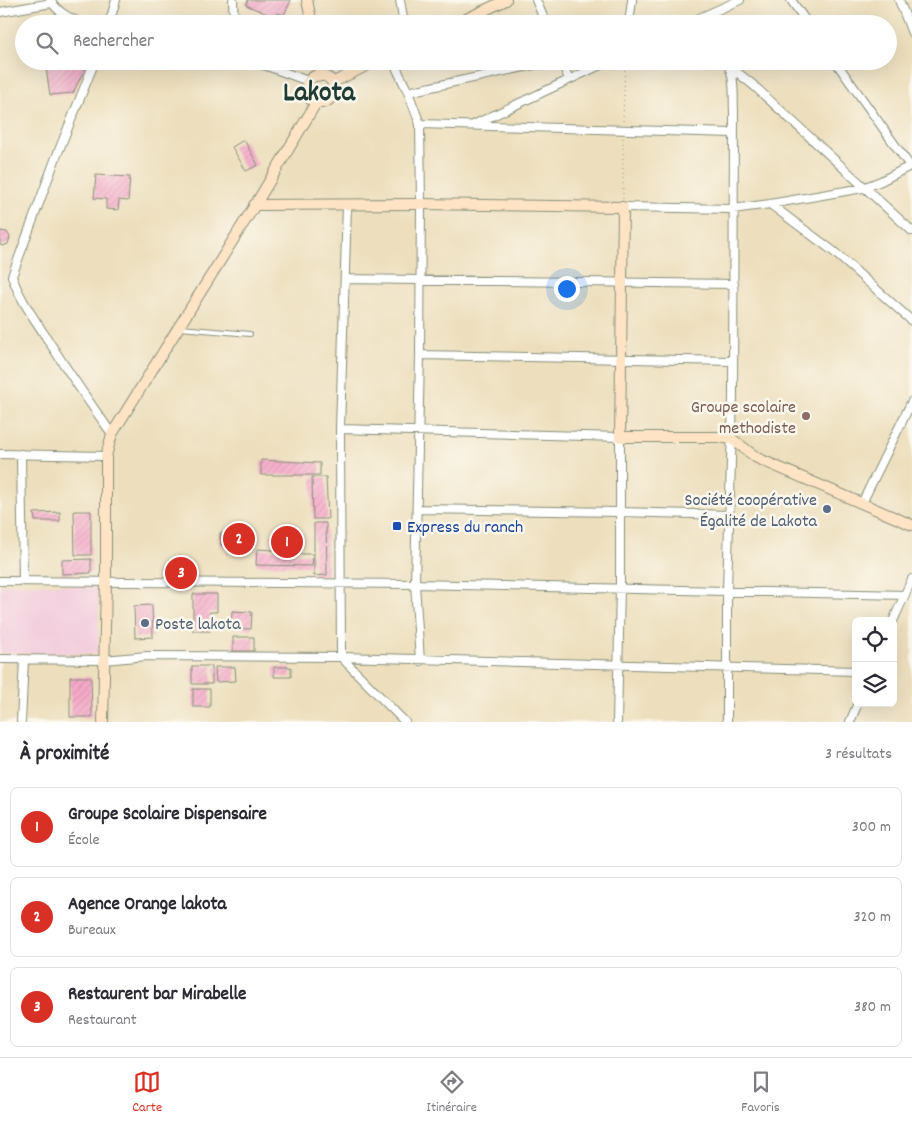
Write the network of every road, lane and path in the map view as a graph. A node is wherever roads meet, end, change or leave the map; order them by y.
1 (116, 0) edge
2 (233, 0) edge
3 (308, 0) edge
4 (400, 0) edge
5 (506, 0) edge
6 (536, 0) edge
7 (632, 0) edge
8 (740, 0) edge
9 (791, 0) edge
10 (900, 0) edge
11 (52, 2) edge
12 (0, 12) edge
13 (65, 15) edge
14 (112, 15) edge
15 (234, 15) edge
16 (310, 15) edge
17 (402, 15) edge
18 (475, 15) edge
19 (542, 15) edge
20 (630, 15) edge
21 (706, 15) edge
22 (802, 15) edge
23 (912, 33) edge
24 (91, 70) edge
25 (278, 70) edge
26 (319, 70) edge
27 (358, 70) edge
28 (397, 70) edge
29 (510, 70) edge
30 (565, 70) edge
31 (590, 70) edge
32 (728, 70) edge
33 (734, 70) edge
34 (842, 70) edge
35 (320, 76) junction
36 (569, 79) junction
37 (308, 81) junction
38 (332, 83) junction
39 (408, 92) junction
40 (316, 103) junction
41 (420, 124) junction
42 (472, 126) junction
43 (734, 132) junction
44 (911, 165) edge
45 (863, 188) junction
46 (421, 204) junction
47 (770, 204) junction
48 (254, 205) junction
49 (346, 205) junction
50 (623, 207) junction
51 (733, 208) junction
52 (912, 231) edge
53 (344, 279) junction
54 (420, 279) junction
55 (623, 284) junction
56 (734, 284) junction
57 (912, 320) edge
58 (178, 327) junction
59 (250, 334) dead end
60 (420, 355) junction
61 (620, 358) junction
62 (732, 361) junction
63 (912, 401) edge
64 (340, 429) junction
65 (418, 430) junction
66 (112, 434) junction
67 (620, 437) junction
68 (732, 439) junction
69 (0, 454) edge
70 (21, 454) junction
71 (106, 456) junction
72 (862, 503) junction
73 (418, 509) junction
74 (620, 512) junction
75 (729, 515) junction
76 (912, 525) edge
77 (912, 579) edge
78 (0, 581) edge
79 (23, 581) junction
80 (106, 582) junction
81 (340, 584) junction
82 (415, 584) junction
83 (620, 588) junction
84 (727, 590) junction
85 (905, 595) junction
86 (895, 617) edge
87 (341, 657) junction
88 (0, 659) edge
89 (24, 659) junction
90 (104, 660) junction
91 (420, 661) junction
92 (618, 664) junction
93 (728, 667) junction
94 (852, 671) edge
95 (856, 707) edge
96 (21, 722) edge
97 (102, 722) edge
98 (404, 722) edge
99 (617, 722) edge
100 (727, 722) edge
101 (850, 722) edge

1 - 14 street
2 - 15 street
3 - 16 main road
4 - 17 street
5 - 18 main road
6 - 19 street
7 - 20 street
8 - 21 street
9 - 22 street
10 - 23 street
11 - 12 street
11 - 13 street
24 - 66 street
25 - 37 street
26 - 35 main road
27 - 38 main road
28 - 39 street
29 - 39 street
30 - 36 street
31 - 36 street
32 - 43 street
33 - 45 street
34 - 44 street
35 - 37 main road
35 - 38 main road
36 - 42 street
37 - 40 main road
38 - 40 main road
39 - 41 street
40 - 48 main road
41 - 42 street
41 - 46 street
42 - 43 street
43 - 51 street
44 - 45 street
45 - 47 street
45 - 52 street
46 - 49 main road
46 - 50 main road
46 - 54 street
47 - 51 street
47 - 57 street
48 - 49 main road
48 - 58 main road
49 - 53 street
50 - 51 street
50 - 55 main road
51 - 56 street
53 - 54 street
53 - 64 street
54 - 55 street
54 - 60 street
55 - 56 street
55 - 61 main road
56 - 62 street
58 - 59 lane
58 - 66 main road
60 - 61 street
60 - 65 street
61 - 62 street
61 - 67 main road
62 - 68 street
63 - 72 street
64 - 65 street
64 - 81 street
65 - 67 street
65 - 73 street
66 - 71 main road
67 - 68 main road
67 - 74 street
68 - 72 main road
68 - 75 street
69 - 70 street
70 - 71 street
70 - 79 street
71 - 80 main road
72 - 76 main road
73 - 74 street
73 - 82 street
74 - 75 street
74 - 83 street
75 - 84 street
77 - 85 street
78 - 79 street
79 - 80 street
80 - 81 street
80 - 90 main road
81 - 82 street
81 - 87 street
82 - 83 street
82 - 91 street
83 - 84 street
83 - 92 street
84 - 85 street
84 - 93 street
85 - 86 street
87 - 90 street
87 - 91 street
87 - 98 street
88 - 89 street
89 - 90 street
89 - 96 street
90 - 97 main road
91 - 92 street
92 - 93 street
92 - 99 street
93 - 94 street
93 - 100 street
95 - 101 street

